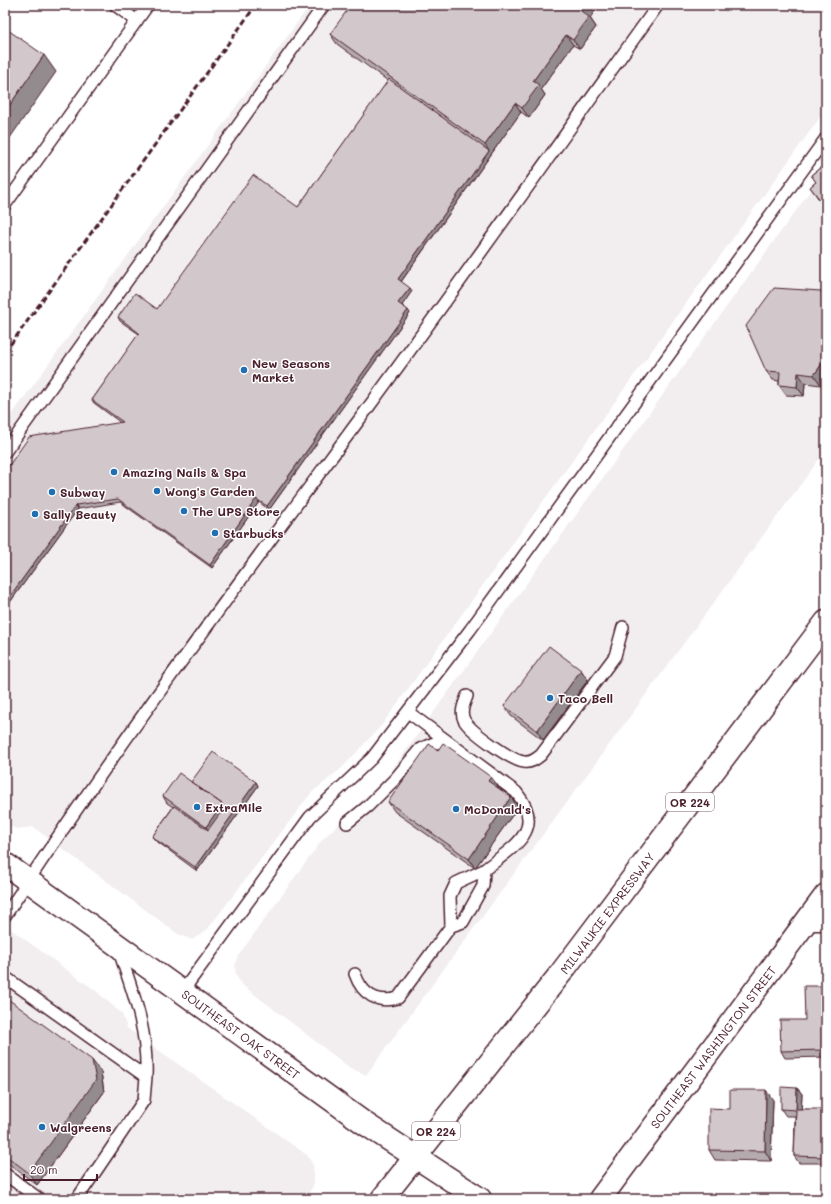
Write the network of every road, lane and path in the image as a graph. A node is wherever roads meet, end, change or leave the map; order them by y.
1 (115, 5) edge
2 (148, 5) edge
3 (324, 5) edge
4 (658, 5) edge
5 (137, 20) junction
6 (826, 138) edge
7 (5, 205) edge
8 (5, 452) edge
9 (826, 622) edge
10 (623, 627) dead end
11 (467, 696) dead end
12 (408, 712) junction
13 (447, 742) junction
14 (347, 823) dead end
15 (5, 864) edge
16 (484, 870) junction
17 (28, 880) junction
18 (826, 895) edge
19 (5, 916) edge
20 (818, 919) edge
21 (451, 926) junction
22 (117, 946) junction
23 (355, 974) dead end
24 (5, 977) edge
25 (182, 992) junction
26 (146, 1077) junction
27 (416, 1157) junction
28 (5, 1174) edge
29 (39, 1199) edge
30 (77, 1199) edge
31 (382, 1199) edge
32 (480, 1199) edge
33 (600, 1199) edge

1 - 5 lane
2 - 5 lane
3 - 8 lane
4 - 17 lane
5 - 7 lane
6 - 12 lane
9 - 27 main road, MILWAUKIE EXPRESSWAY / OR 224
10 - 11 lane
12 - 13 lane
12 - 25 lane
13 - 14 lane
13 - 16 lane
15 - 17 main road, SOUTHEAST OAK STREET
16 - 21 lane
16 - 21 lane
17 - 19 lane
17 - 22 main road, SOUTHEAST OAK STREET
18 - 20 main road, SOUTHEAST WASHINGTON STREET
20 - 33 main road, SOUTHEAST WASHINGTON STREET
21 - 23 lane
22 - 25 main road, SOUTHEAST OAK STREET
22 - 26 lane
24 - 26 lane
25 - 27 main road, SOUTHEAST OAK STREET
26 - 30 lane
27 - 31 main road, MILWAUKIE EXPRESSWAY / OR 224
27 - 32 main road, SOUTHEAST OAK STREET
28 - 29 lane

